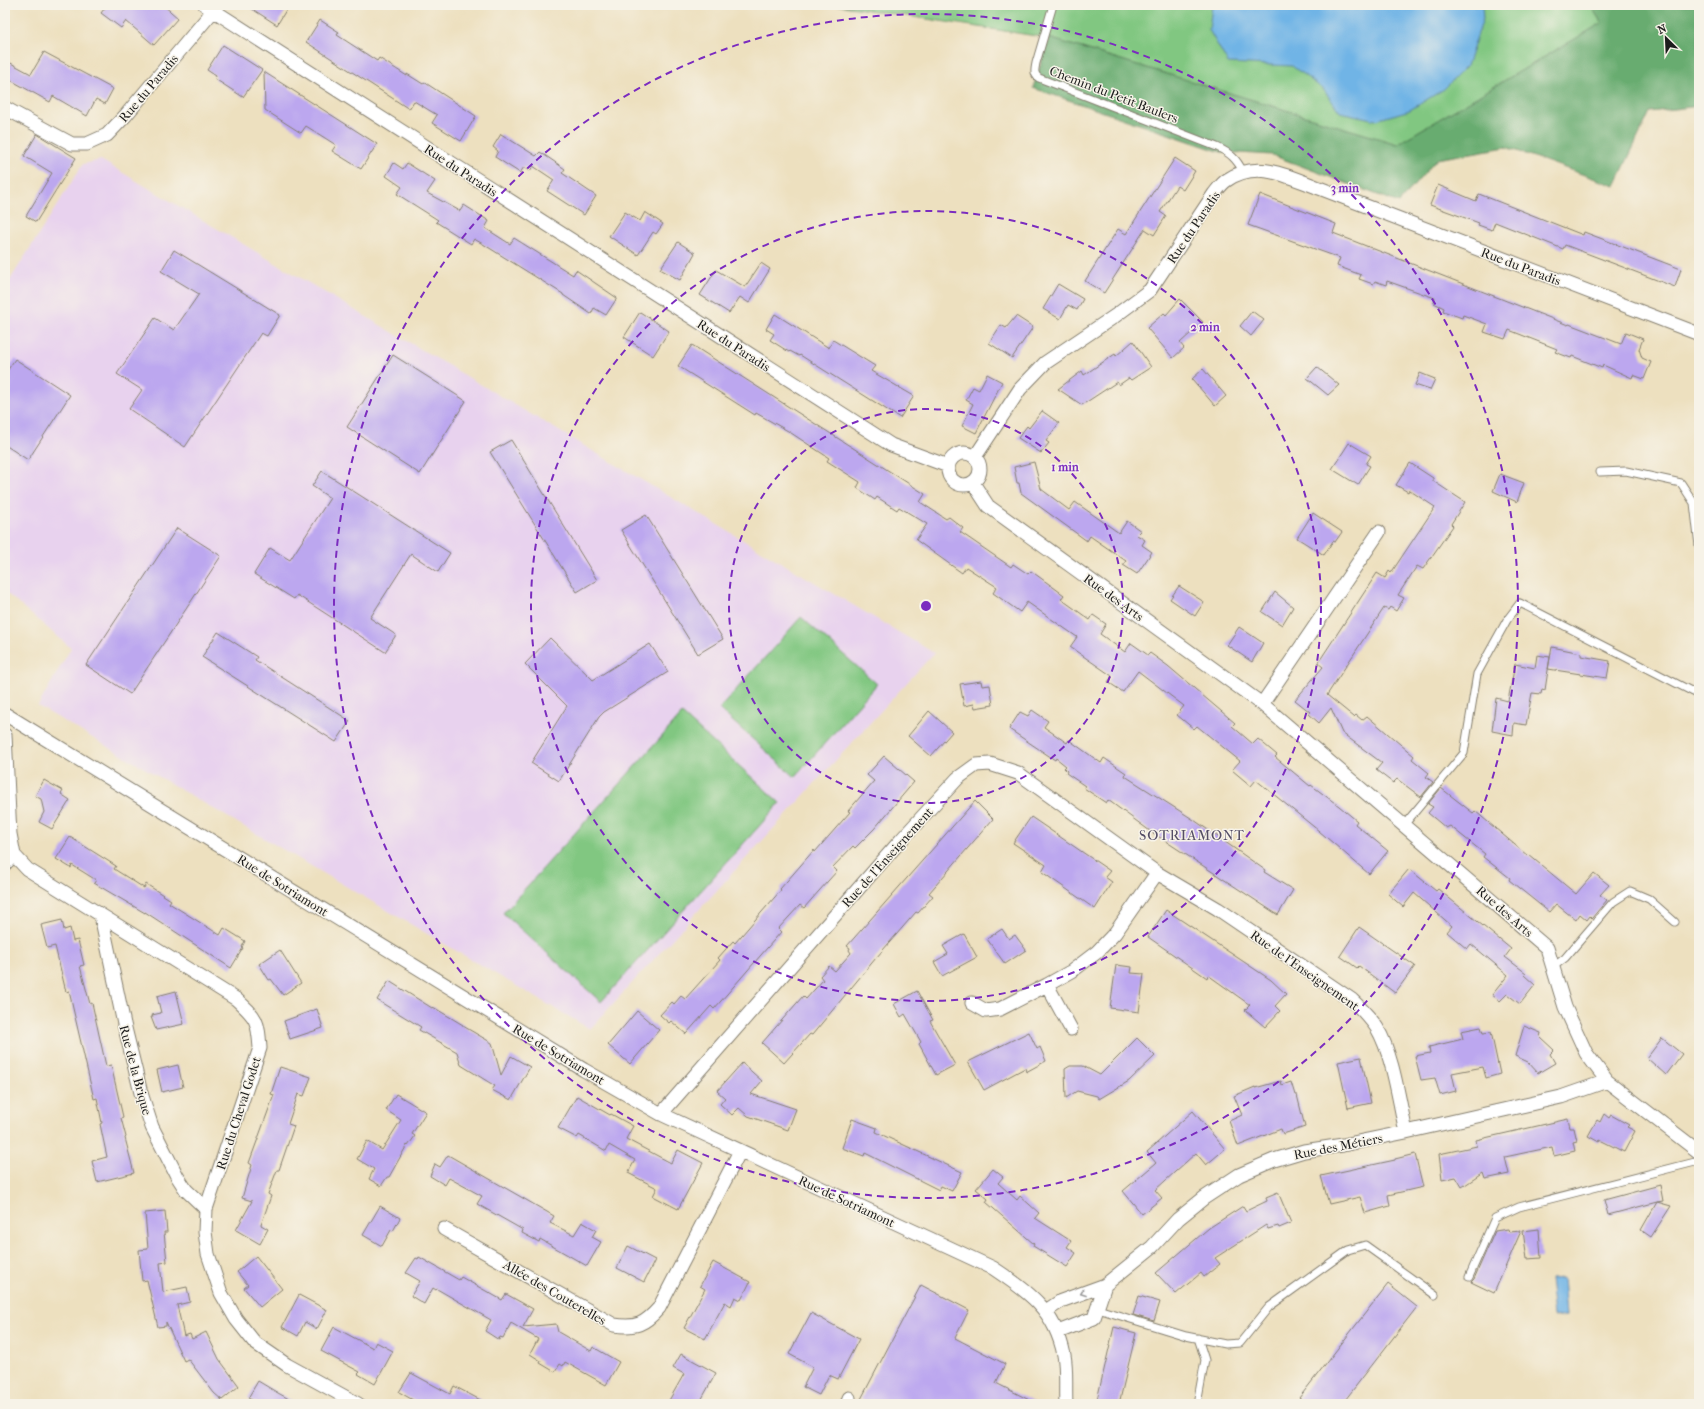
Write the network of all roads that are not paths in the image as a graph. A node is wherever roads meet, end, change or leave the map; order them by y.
1 (1053, 5) edge
2 (208, 7) edge
3 (5, 108) edge
4 (1243, 172) junction
5 (1699, 334) edge
6 (975, 457) junction
7 (948, 466) junction
8 (1600, 472) dead end
9 (973, 483) junction
10 (1379, 532) dead end
11 (1699, 546) edge
12 (1699, 695) edge
13 (1262, 704) junction
14 (5, 714) edge
15 (5, 736) edge
16 (1404, 825) junction
17 (9, 860) edge
18 (1157, 872) junction
19 (101, 916) junction
20 (1675, 922) dead end
21 (1553, 967) junction
22 (1048, 985) junction
23 (972, 1002) dead end
24 (1071, 1028) dead end
25 (1607, 1081) junction
26 (661, 1114) junction
27 (1406, 1132) junction
28 (740, 1151) junction
29 (1699, 1152) edge
30 (1699, 1161) edge
31 (206, 1209) junction
32 (444, 1228) dead end
33 (1469, 1277) dead end
34 (1105, 1285) junction
35 (1435, 1295) dead end
36 (1098, 1309) junction
37 (1046, 1311) junction
38 (1058, 1332) junction
39 (1198, 1338) junction
40 (358, 1404) edge
41 (1066, 1404) edge
42 (1197, 1404) edge

1 - 4 lane, Chemin du Petit Baulers
2 - 3 street, Rue du Paradis
2 - 7 street, Rue du Paradis
4 - 5 street, Rue du Paradis
4 - 6 street, Rue du Paradis
6 - 7 street
6 - 9 street
7 - 9 street
8 - 11 lane
9 - 13 street, Rue des Arts
10 - 13 street
12 - 16 lane
13 - 16 street, Rue des Arts
14 - 26 street, Rue de Sotriamont
15 - 17 street, Rue du Cheval Godet
16 - 21 street, Rue des Arts
17 - 19 street, Rue du Cheval Godet
18 - 22 street
18 - 26 street, Rue de l'Enseignement
18 - 27 street, Rue de l'Enseignement
19 - 31 street, Rue de la Brique
19 - 31 street, Rue du Cheval Godet
20 - 21 lane
21 - 25 street, Rue des Arts
22 - 23 street
22 - 24 street
25 - 27 street, Rue des Métiers
25 - 29 street, Rue des Arts
26 - 28 street, Rue de Sotriamont
27 - 34 street, Rue des Métiers
28 - 32 street, Allée des Couterelles
28 - 37 street, Rue de Sotriamont
30 - 33 lane
31 - 40 street, Rue du Cheval Godet
34 - 36 street
34 -> 37 street, Rue des Métiers
35 - 39 lane
36 - 38 street
36 - 39 lane
37 - 38 street, Rue de Sotriamont
38 - 41 street, Rue de Sotriamont
39 - 42 lane

